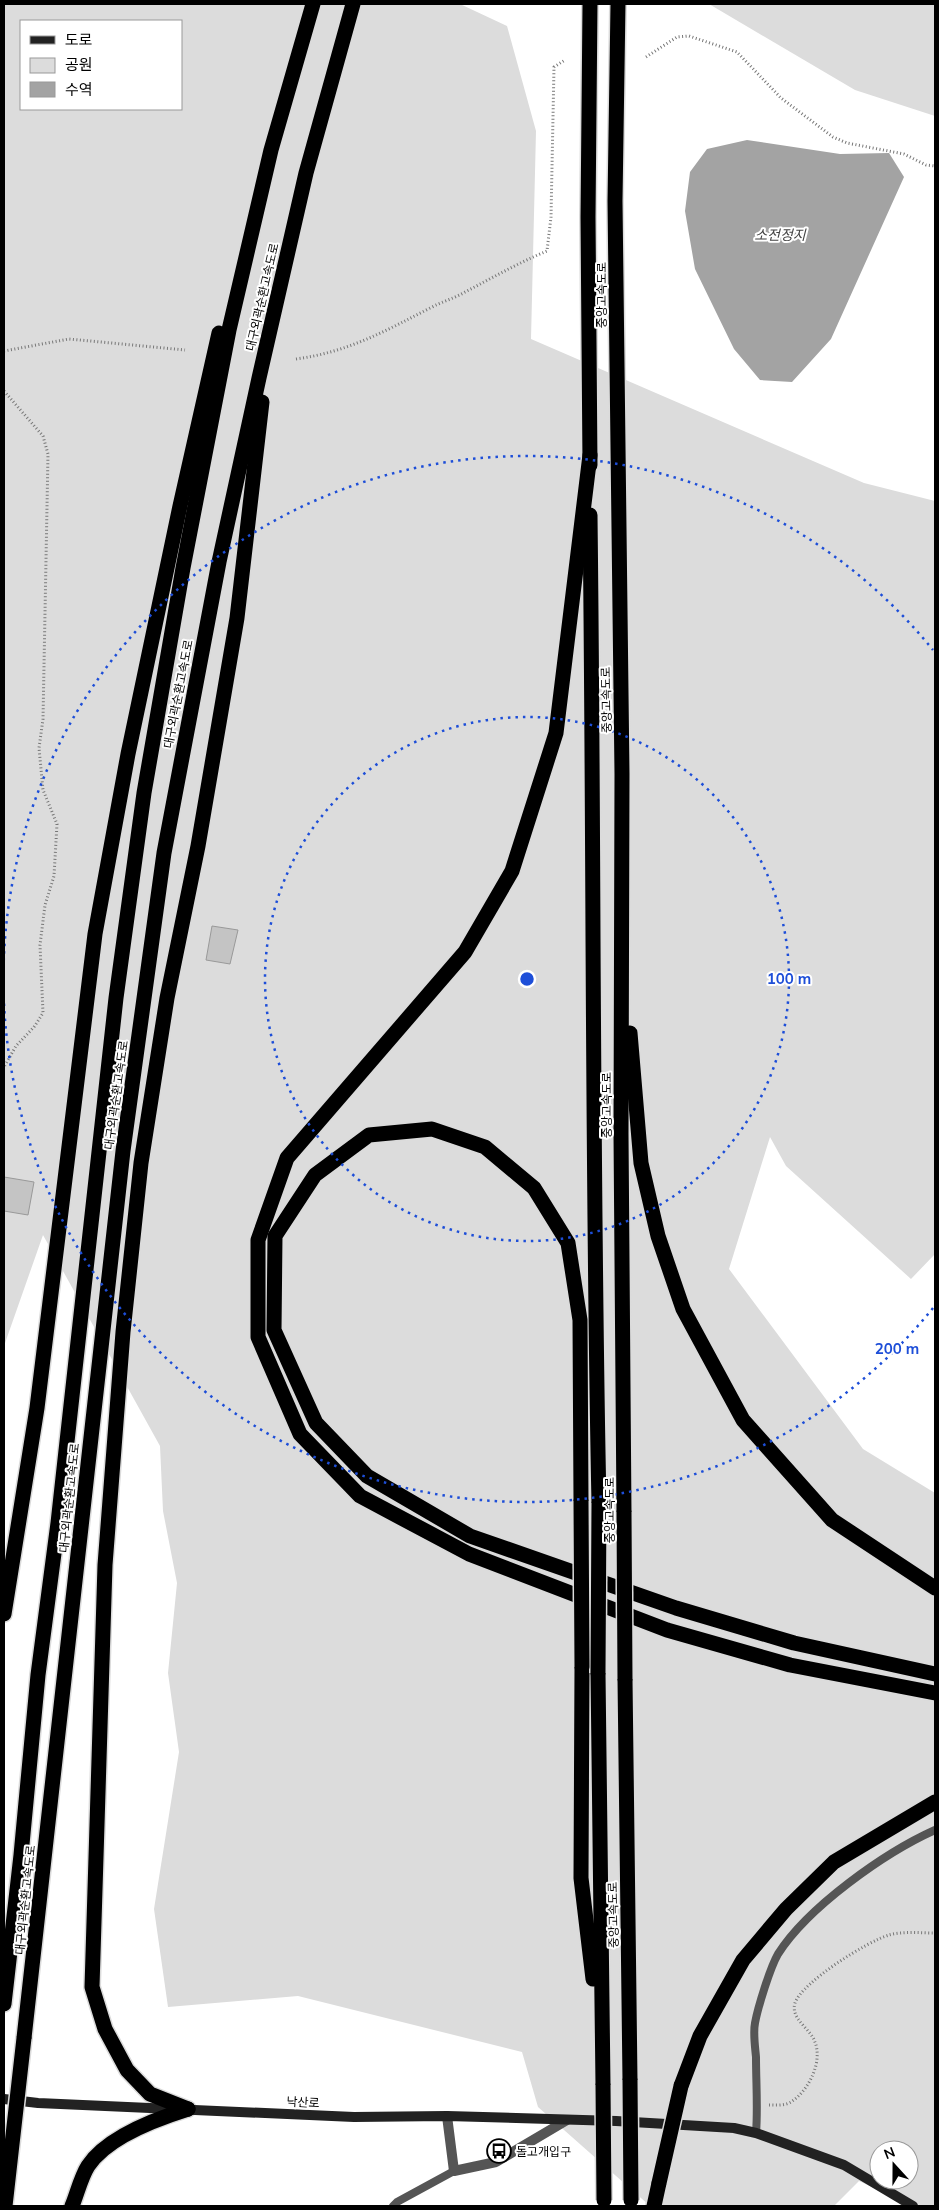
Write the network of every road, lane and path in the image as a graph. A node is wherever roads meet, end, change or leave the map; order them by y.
1 (312, 4) edge
2 (352, 4) edge
3 (590, 4) edge
4 (618, 4) edge
5 (646, 58) dead end
6 (566, 60) dead end
7 (935, 166) edge
8 (247, 251) junction
9 (272, 320) junction
10 (185, 350) dead end
11 (4, 351) edge
12 (296, 359) dead end
13 (4, 391) edge
14 (590, 456) junction
15 (621, 932) junction
16 (4, 1067) edge
17 (935, 1588) edge
18 (4, 1614) edge
19 (935, 1674) edge
20 (935, 1693) edge
21 (935, 1802) edge
22 (935, 1830) edge
23 (935, 1933) edge
24 (4, 2004) edge
25 (603, 2067) junction
26 (4, 2098) edge
27 (38, 2103) junction
28 (757, 2105) junction
29 (188, 2109) junction
30 (4, 2110) edge
31 (447, 2116) junction
32 (567, 2120) junction
33 (756, 2134) junction
34 (454, 2171) junction
35 (604, 2203) edge
36 (631, 2203) edge
37 (5, 2206) edge
38 (72, 2206) edge
39 (393, 2206) edge
40 (654, 2206) edge
41 (913, 2206) edge

1 - 8 highway, 대구외곽순환고속도로
2 - 9 highway, 대구외곽순환고속도로
3 - 14 highway, 중앙고속도로
4 - 15 highway, 중앙고속도로
5 - 7 path
6 - 12 path
8 - 18 highway
8 - 24 highway, 대구외곽순환고속도로
9 - 29 highway
9 - 37 highway, 대구외곽순환고속도로, bridge
10 - 11 path
13 - 16 path
14 - 20 highway
14 - 25 highway, 중앙고속도로, bridge
15 - 17 highway
15 - 36 highway, 중앙고속도로, bridge
19 - 25 highway, bridge
21 - 40 highway, bridge
22 - 28 lane
23 - 28 path
25 - 35 highway, 중앙고속도로, bridge
26 - 27 main road
27 - 29 main road, 낙산로
27 - 30 main road
28 - 33 lane
29 - 31 main road, 낙산로
29 - 38 highway
31 - 32 main road, 낙산로
31 - 34 street
32 - 33 main road, 낙산로
32 - 34 street
33 - 41 main road, 낙산로
34 - 39 lane

